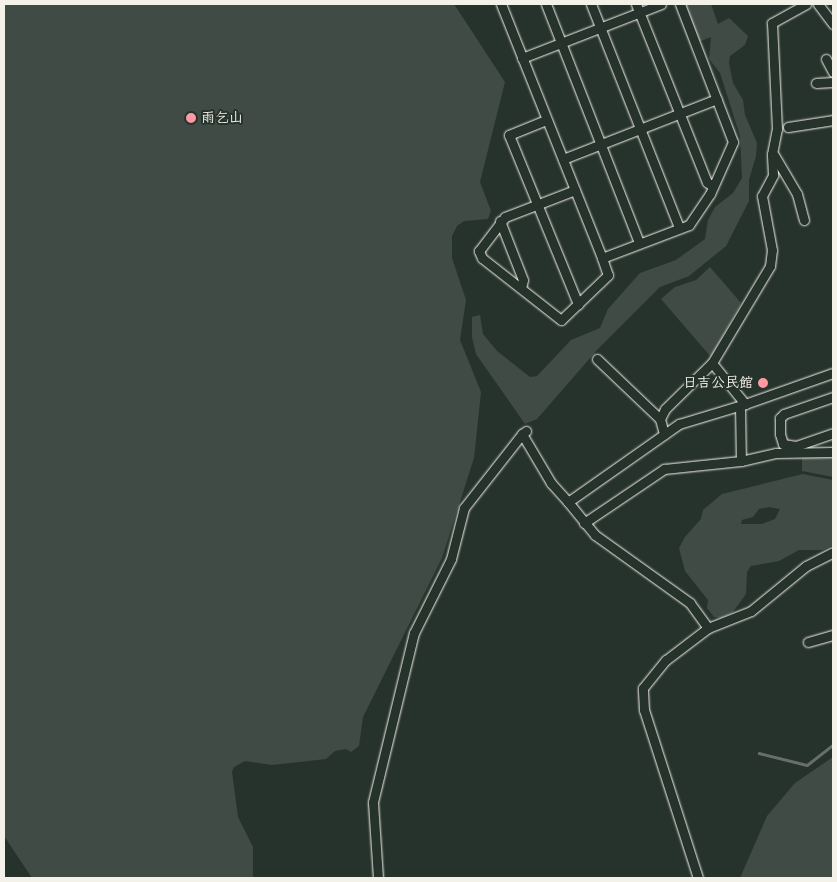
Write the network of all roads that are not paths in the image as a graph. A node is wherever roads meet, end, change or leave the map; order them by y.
1 (501, 4) edge
2 (546, 4) edge
3 (591, 4) edge
4 (661, 4) edge
5 (680, 4) edge
6 (806, 4) edge
7 (818, 4) edge
8 (638, 8) edge
9 (833, 24) edge
10 (600, 28) junction
11 (561, 43) junction
12 (522, 58) junction
13 (826, 58) dead end
14 (833, 72) edge
15 (833, 82) edge
16 (816, 83) dead end
17 (717, 99) junction
18 (679, 113) junction
19 (546, 120) junction
20 (833, 120) edge
21 (788, 127) dead end
22 (640, 129) junction
23 (600, 144) junction
24 (772, 152) junction
25 (563, 159) junction
26 (712, 186) junction
27 (575, 190) junction
28 (537, 204) junction
29 (804, 220) dead end
30 (500, 221) junction
31 (679, 227) junction
32 (639, 243) junction
33 (602, 258) junction
34 (521, 288) junction
35 (578, 304) junction
36 (597, 359) dead end
37 (712, 363) junction
38 (833, 373) edge
39 (833, 397) edge
40 (742, 405) junction
41 (660, 419) junction
42 (833, 433) edge
43 (664, 434) junction
44 (833, 452) edge
45 (741, 461) junction
46 (568, 502) junction
47 (584, 523) junction
48 (833, 552) edge
49 (708, 628) junction
50 (833, 635) edge
51 (808, 642) dead end
52 (378, 878) edge
53 (698, 878) edge

1 - 12 street
2 - 11 street
3 - 10 street
4 - 8 street
5 - 17 street
6 - 24 street
7 - 9 street
8 - 10 street
8 - 18 street
10 - 11 street
10 - 22 street
11 - 12 street
11 - 23 street
12 - 19 street
13 - 14 street
15 - 16 street
17 - 18 street
17 - 26 street
18 - 22 street
18 - 26 street
19 - 25 street
19 - 28 street
20 - 21 street
22 - 23 street
22 - 31 street
23 - 25 street
23 - 32 street
24 - 29 street
24 - 37 street
25 - 27 street
26 - 31 street
27 - 28 street
27 - 33 street
28 - 30 street
28 - 35 street
30 - 34 street
30 - 34 street
31 - 32 street
32 - 33 street
33 - 35 street
34 - 35 street
36 - 41 street
37 - 40 street
37 - 41 street
38 - 40 street
39 - 42 street
40 - 43 street
40 - 45 street
41 - 43 street
43 - 46 street
44 - 45 street
45 - 47 street
46 - 47 street
46 - 52 street
47 - 49 street
48 - 49 street
49 - 53 street
50 - 51 street

